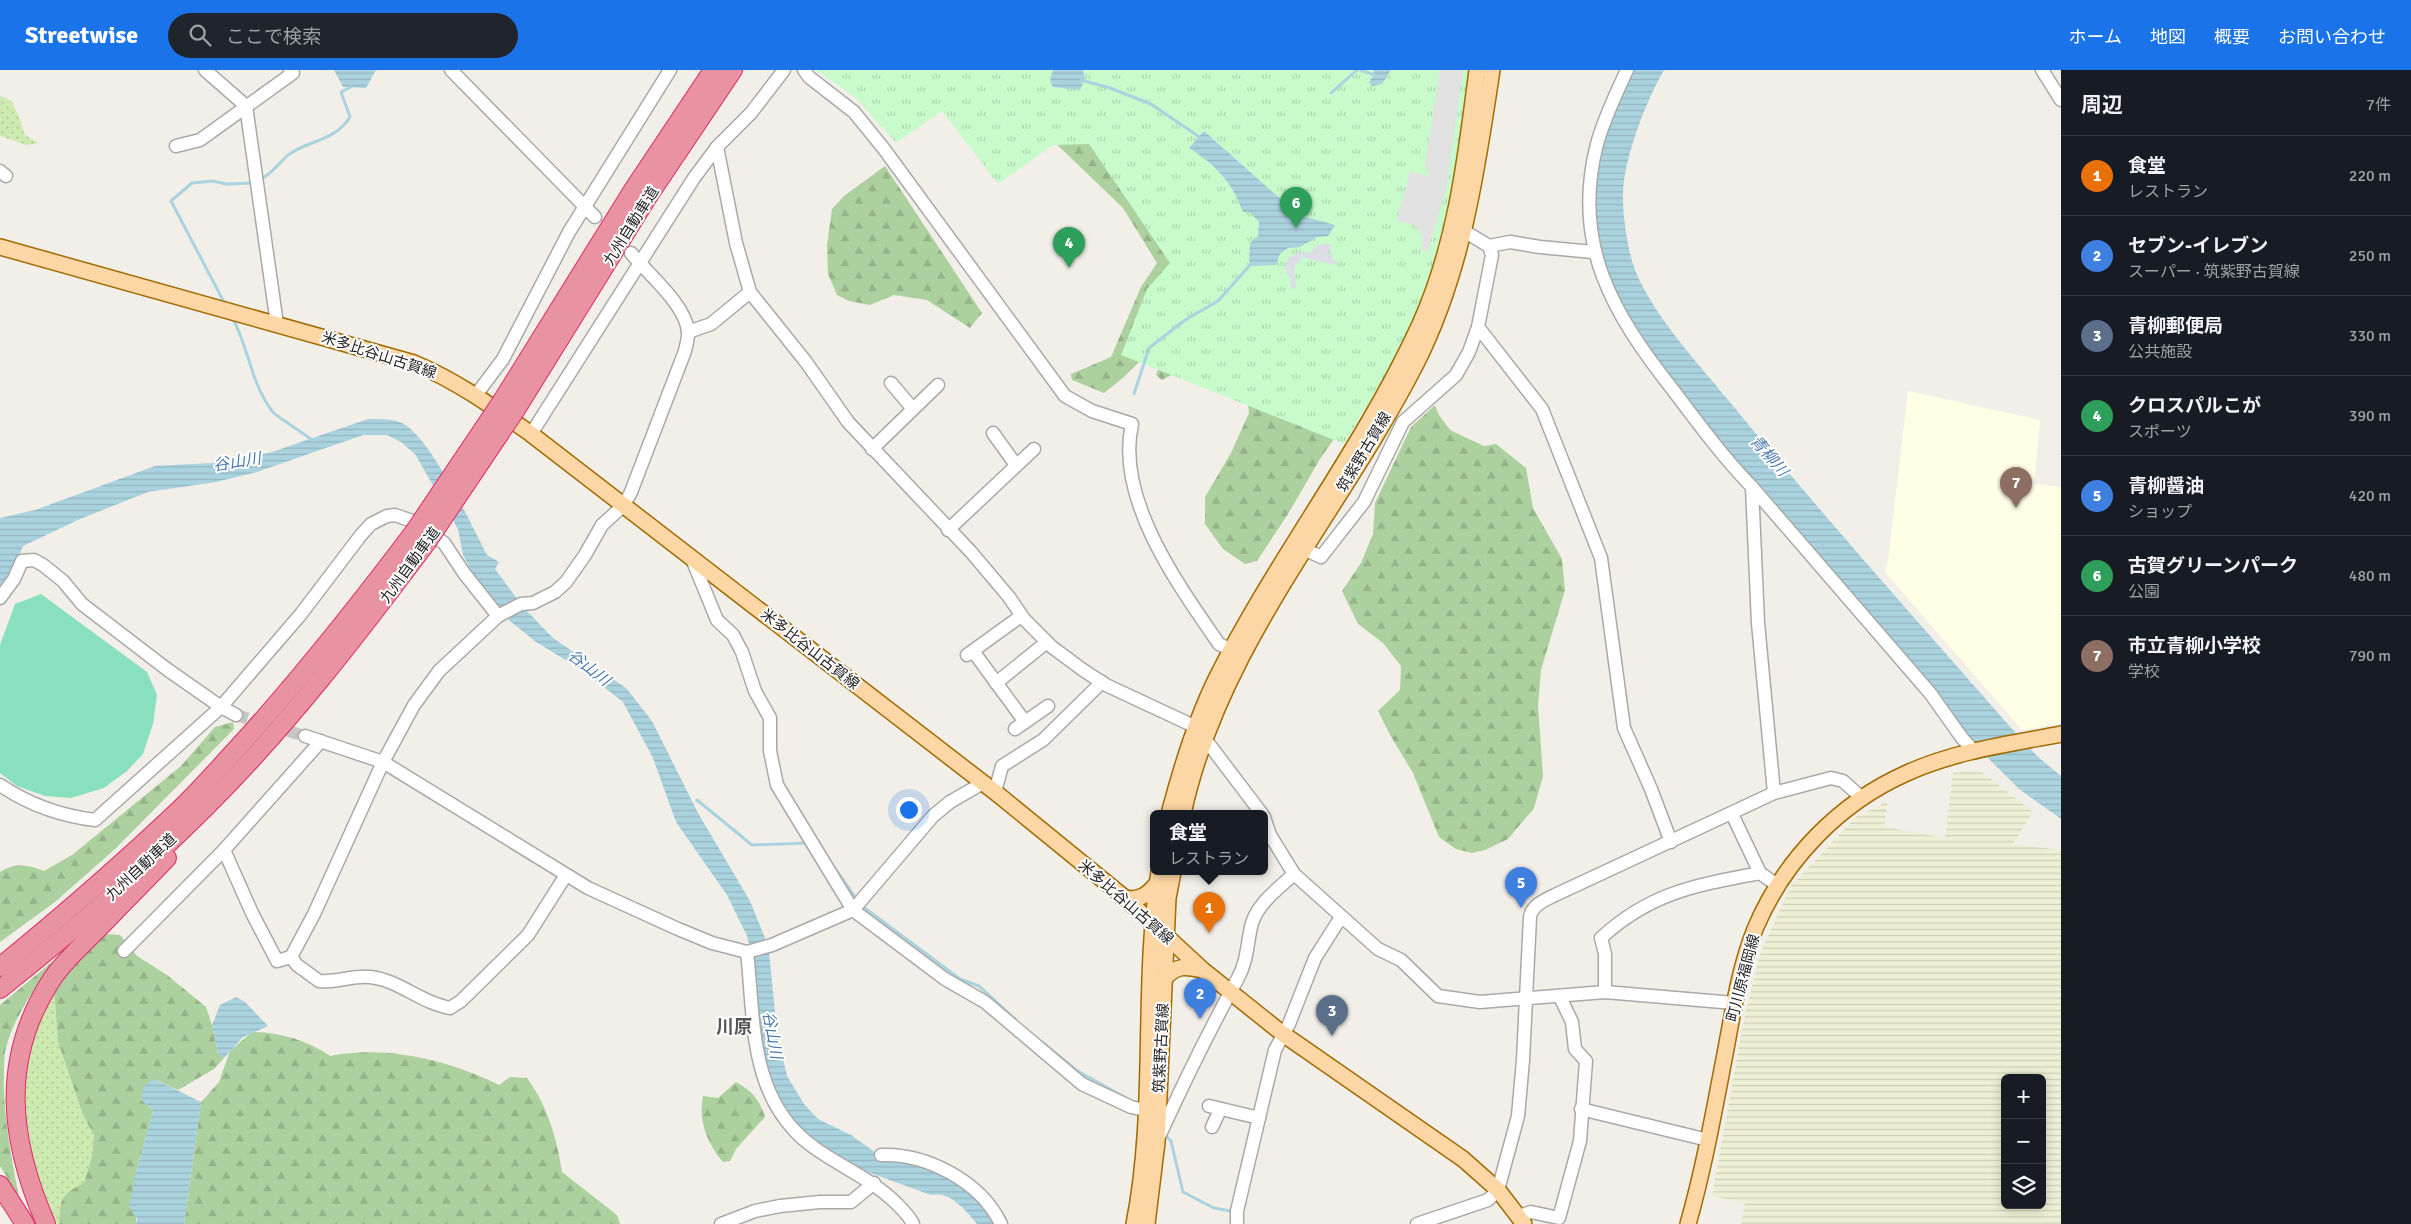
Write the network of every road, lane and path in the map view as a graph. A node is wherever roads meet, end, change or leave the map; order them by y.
1 (205, 70) edge
2 (290, 70) edge
3 (451, 70) edge
4 (670, 70) edge
5 (713, 70) edge
6 (733, 70) edge
7 (784, 70) edge
8 (804, 70) edge
9 (1477, 70) edge
10 (1492, 70) edge
11 (1627, 70) edge
12 (2042, 70) edge
13 (2061, 100) edge
14 (246, 106) junction
15 (176, 146) dead end
16 (717, 147) junction
17 (584, 206) junction
18 (595, 217) dead end
19 (1464, 231) junction
20 (1489, 246) junction
21 (0, 247) edge
22 (1594, 252) junction
23 (630, 253) dead end
24 (640, 264) junction
25 (750, 292) junction
26 (277, 324) junction
27 (1478, 327) junction
28 (688, 332) junction
29 (891, 384) dead end
30 (938, 384) dead end
31 (476, 395) junction
32 (508, 406) junction
33 (913, 409) junction
34 (992, 433) dead end
35 (531, 434) junction
36 (872, 449) junction
37 (1034, 449) dead end
38 (1016, 465) junction
39 (1752, 487) junction
40 (624, 505) junction
41 (948, 530) junction
42 (421, 537) junction
43 (1306, 550) junction
44 (692, 559) junction
45 (0, 598) edge
46 (499, 616) junction
47 (1022, 616) junction
48 (1047, 642) junction
49 (1232, 650) junction
50 (1102, 682) junction
51 (996, 683) junction
52 (1048, 706) dead end
53 (221, 707) junction
54 (236, 715) tunnel mouth
55 (1200, 732) junction
56 (2061, 734) edge
57 (305, 736) tunnel mouth
58 (321, 742) junction
59 (261, 748) junction
60 (1978, 751) junction
61 (383, 762) junction
62 (0, 785) edge
63 (989, 788) junction
64 (1774, 793) junction
65 (1862, 798) junction
66 (1171, 810) edge
67 (1184, 810) edge
68 (1258, 810) edge
69 (1732, 814) junction
70 (1268, 830) edge
71 (1672, 842) junction
72 (224, 850) junction
73 (1760, 873) junction
74 (1294, 874) junction
75 (566, 875) junction
76 (1172, 875) edge
77 (1159, 877) edge
78 (1777, 885) junction
79 (1124, 898) junction
80 (854, 910) junction
81 (1341, 917) junction
82 (1154, 925) junction
83 (1166, 938) junction
84 (124, 951) dead end
85 (747, 952) junction
86 (292, 957) junction
87 (0, 967) edge
88 (1203, 970) junction
89 (1164, 979) junction
90 (0, 989) edge
91 (1229, 992) junction
92 (1605, 992) junction
93 (1560, 997) junction
94 (1526, 998) junction
95 (1734, 1003) junction
96 (1283, 1034) junction
97 (1581, 1108) junction
98 (1145, 1110) junction
99 (1259, 1118) junction
100 (1212, 1127) dead end
101 (1708, 1140) junction
102 (1157, 1142) junction
103 (881, 1154) dead end
104 (874, 1183) junction
105 (0, 1186) edge
106 (1498, 1190) junction
107 (0, 1204) edge
108 (1522, 1220) edge
109 (13, 1224) edge
110 (25, 1224) edge
111 (46, 1224) edge
112 (721, 1224) edge
113 (913, 1224) edge
114 (1001, 1224) edge
115 (1134, 1224) edge
116 (1146, 1224) edge
117 (1237, 1224) edge
118 (1417, 1224) edge
119 (1688, 1224) edge

1 - 14 street
2 - 14 street
3 - 17 street
4 - 17 street
5 - 32 highway, 九州自動車道
6 - 32 highway, 九州自動車道
7 - 16 street
8 - 49 street
9 - 49 main road, 筑紫野古賀線
10 - 19 main road, 筑紫野古賀線
11 - 22 street
12 - 13 street
14 - 15 street
14 - 26 street
16 - 24 street
16 - 25 street
17 - 18 street
17 - 31 street
19 - 20 street
19 - 43 main road, 筑紫野古賀線
20 - 22 street
20 - 27 street
21 - 26 main road, 米多比谷山古賀線
22 - 39 street
23 - 24 street
24 - 28 street
24 - 35 street
25 - 28 street
25 - 36 street
26 - 31 main road, 米多比谷山古賀線
27 - 43 street
27 - 71 street
28 - 40 street
29 - 33 street
30 - 33 street
31 - 35 main road, 米多比谷山古賀線
32 - 42 highway, 九州自動車道, bridge
33 - 36 street
34 - 38 street
35 - 40 main road, 米多比谷山古賀線
36 - 41 street
37 - 38 street
38 - 41 street
39 - 60 street
39 - 64 street
40 - 44 main road, 米多比谷山古賀線
40 - 46 street
41 - 47 street
42 - 59 highway, 九州自動車道
42 - 87 highway, 九州自動車道
43 - 55 main road, 筑紫野古賀線
44 - 63 main road, 米多比谷山古賀線
44 - 80 street
45 - 53 street
46 - 53 street
46 - 61 street
47 - 48 street
47 - 51 street
48 - 50 street
48 - 51 street
49 - 55 main road, 筑紫野古賀線
50 - 55 street
50 - 63 street
51 - 52 street
53 - 54 street
53 - 62 street
55 - 66 main road, 筑紫野古賀線
55 - 67 main road, 筑紫野古賀線
55 - 68 street
56 - 60 main road, 町川原福岡線
57 - 58 street
58 - 61 street
58 - 72 street
59 - 90 highway, 九州自動車道
59 - 111 highway
60 - 65 main road, 町川原福岡線
61 - 75 street
61 - 86 street
63 - 79 main road, 米多比谷山古賀線
63 - 80 street
64 - 65 street
64 - 69 street
65 - 78 main road, 町川原福岡線
69 - 71 street
69 - 73 street
70 - 74 street
71 - 94 street
72 - 84 street
72 - 86 street
73 - 78 street
73 - 92 street
74 - 81 street
74 - 91 street
75 - 85 street
75 - 86 street
76 - 83 main road, 筑紫野古賀線
77 - 79 main road
77 - 82 main road, 筑紫野古賀線
78 - 95 main road, 町川原福岡線
79 - 82 main road, 米多比谷山古賀線
80 - 85 street
80 - 98 street
81 - 94 street
81 - 96 street
82 - 83 main road, 米多比谷山古賀線
82 - 98 main road, 筑紫野古賀線
83 - 88 main road, 米多比谷山古賀線
83 - 89 main road, 筑紫野古賀線
85 - 104 street
88 - 89 main road
88 - 91 main road, 米多比谷山古賀線
89 - 102 main road, 筑紫野古賀線
91 - 96 main road, 米多比谷山古賀線
91 - 102 street
92 - 93 street
92 - 95 street
93 - 94 street
93 - 97 street
94 - 106 street
95 - 101 main road, 町川原福岡線
96 - 99 street
96 - 106 main road, 米多比谷山古賀線
97 - 101 street
97 - 108 street
98 - 115 main road, 筑紫野古賀線
99 - 100 street
99 - 117 street
101 - 119 main road, 町川原福岡線
102 - 116 main road, 筑紫野古賀線
103 - 114 street
104 - 112 street
104 - 113 street
105 - 110 highway
106 - 108 main road, 米多比谷山古賀線
106 - 118 street
107 - 109 highway

